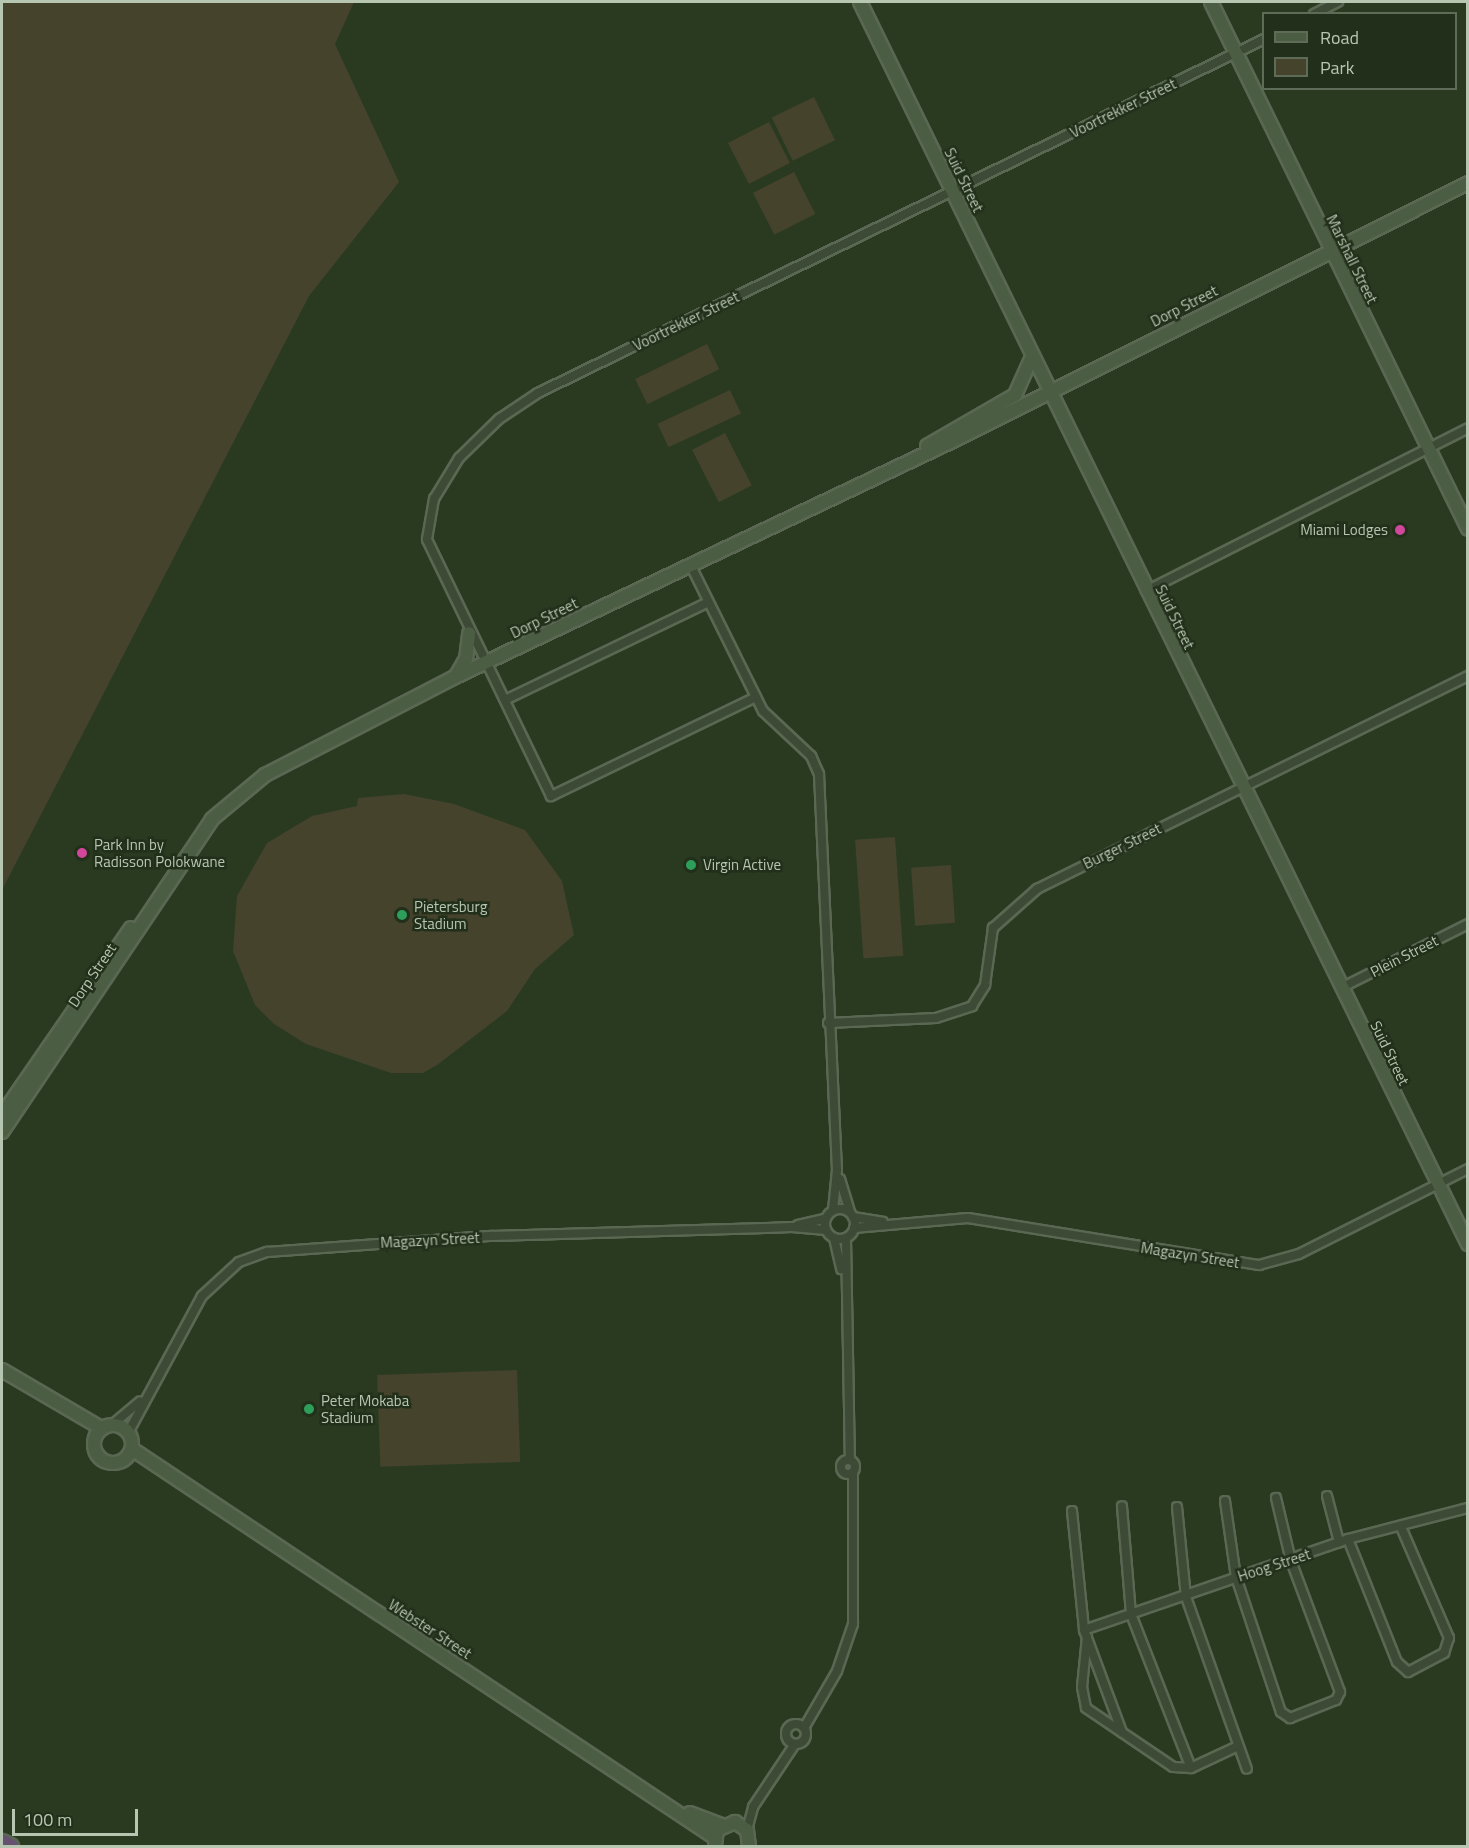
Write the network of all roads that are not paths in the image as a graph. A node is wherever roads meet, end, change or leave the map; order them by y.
1 (860, 2) edge
2 (1211, 2) edge
3 (1338, 2) edge
4 (1318, 12) edge
5 (1262, 40) edge
6 (1237, 53) junction
7 (1467, 183) edge
8 (953, 191) junction
9 (1330, 248) junction
10 (1031, 359) junction
11 (1048, 393) junction
12 (1467, 428) edge
13 (1428, 449) junction
14 (914, 456) junction
15 (1467, 529) edge
16 (690, 564) junction
17 (1146, 591) junction
18 (707, 603) junction
19 (469, 633) junction
20 (483, 664) junction
21 (455, 676) junction
22 (1467, 676) edge
23 (756, 697) junction
24 (505, 700) junction
25 (1242, 787) junction
26 (203, 831) junction
27 (1467, 924) edge
28 (1341, 988) junction
29 (828, 1023) junction
30 (2, 1115) edge
31 (2, 1132) edge
32 (1467, 1169) edge
33 (837, 1170) junction
34 (1437, 1184) junction
35 (833, 1210) junction
36 (851, 1214) junction
37 (825, 1219) junction
38 (893, 1223) junction
39 (792, 1227) junction
40 (854, 1228) junction
41 (826, 1230) junction
42 (834, 1238) junction
43 (846, 1238) junction
44 (1467, 1244) edge
45 (843, 1282) junction
46 (2, 1370) edge
47 (143, 1399) junction
48 (103, 1430) junction
49 (129, 1431) junction
50 (129, 1454) junction
51 (1327, 1496) dead end
52 (1276, 1498) dead end
53 (1225, 1501) dead end
54 (1122, 1506) dead end
55 (1177, 1508) dead end
56 (1467, 1508) edge
57 (1072, 1511) dead end
58 (1401, 1527) junction
59 (1343, 1541) junction
60 (1291, 1561) junction
61 (1236, 1577) junction
62 (1186, 1597) junction
63 (1131, 1614) junction
64 (1085, 1633) junction
65 (801, 1726) junction
66 (1122, 1732) junction
67 (791, 1742) junction
68 (1236, 1747) junction
69 (1191, 1768) junction
70 (1247, 1769) dead end
71 (753, 1807) junction
72 (680, 1809) junction
73 (735, 1822) junction
74 (722, 1825) junction
75 (747, 1830) junction
76 (2, 1842) edge
77 (715, 1842) edge
78 (751, 1845) edge
79 (10, 1846) edge

1 - 8 street, Suid Street
2 - 6 street, Marshall Street
3 - 4 street
5 - 6 street, Voortrekker Street
6 - 8 street, Voortrekker Street
6 - 9 street, Marshall Street
7 - 9 street, Dorp Street
8 - 10 street, Suid Street
8 - 19 street, Voortrekker Street
9 - 11 street, Dorp Street
9 - 13 street, Marshall Street
10 - 11 street, Suid Street
10 - 14 street, Dorp Street
11 - 14 street, Dorp Street
11 - 17 street, Suid Street
12 - 13 street
13 - 15 street, Marshall Street
13 - 17 street
14 - 16 street, Dorp Street
16 - 18 street
16 - 20 street, Dorp Street
17 - 25 street, Suid Street
18 - 23 street
18 - 24 street
19 - 20 street, Voortrekker Street
19 - 21 street
20 - 21 street, Dorp Street
20 - 24 street, Voortrekker Street
21 - 26 street, Dorp Street
22 - 25 street, Burger Street
23 - 24 street, Voortrekker Street
23 - 29 street
25 - 28 street, Suid Street
25 - 29 street, Burger Street
26 - 30 street, Dorp Street
26 - 31 street, Dorp Street
27 - 28 street, Plein Street
28 - 34 street, Suid Street
29 - 33 street
32 - 34 street, Magazyn Street
33 - 35 street
33 - 36 street
34 - 38 street, Magazyn Street
34 - 44 street, Suid Street
35 - 36 street
35 - 37 street
36 - 38 street, Magazyn Street
36 - 40 street
37 - 39 street, Magazyn Street
37 - 41 street
38 - 40 street, Magazyn Street
39 - 41 street, Magazyn Street
39 - 47 street, Magazyn Street
40 - 43 street
41 - 42 street
42 - 43 street
42 - 45 street
43 - 45 street
45 - 65 street
46 - 48 street
47 - 48 street, Magazyn Street
47 - 49 street, Magazyn Street
48 - 49 street
48 - 50 street
49 - 50 street
50 - 72 street, Webster Street
51 - 59 street
52 - 60 street
53 - 61 street
54 - 63 street
55 - 62 street
56 - 58 street, Hoog Street
57 - 64 street
58 - 59 street, Hoog Street
58 - 59 street
59 - 60 street, Hoog Street
60 - 61 street, Hoog Street
60 - 61 street
61 - 62 street, Hoog Street
62 - 63 street, Hoog Street
62 - 68 street
63 - 64 street, Hoog Street
63 - 69 street
64 - 66 street
64 - 66 street
65 - 67 street
65 - 67 street
66 - 69 street
67 - 71 street
68 - 69 street
68 - 70 street
71 - 73 street
71 - 75 street
72 - 74 street, Webster Street
72 - 77 street, Webster Street
73 - 74 street
73 - 75 street
74 - 77 street
75 - 78 street
76 - 79 highway

